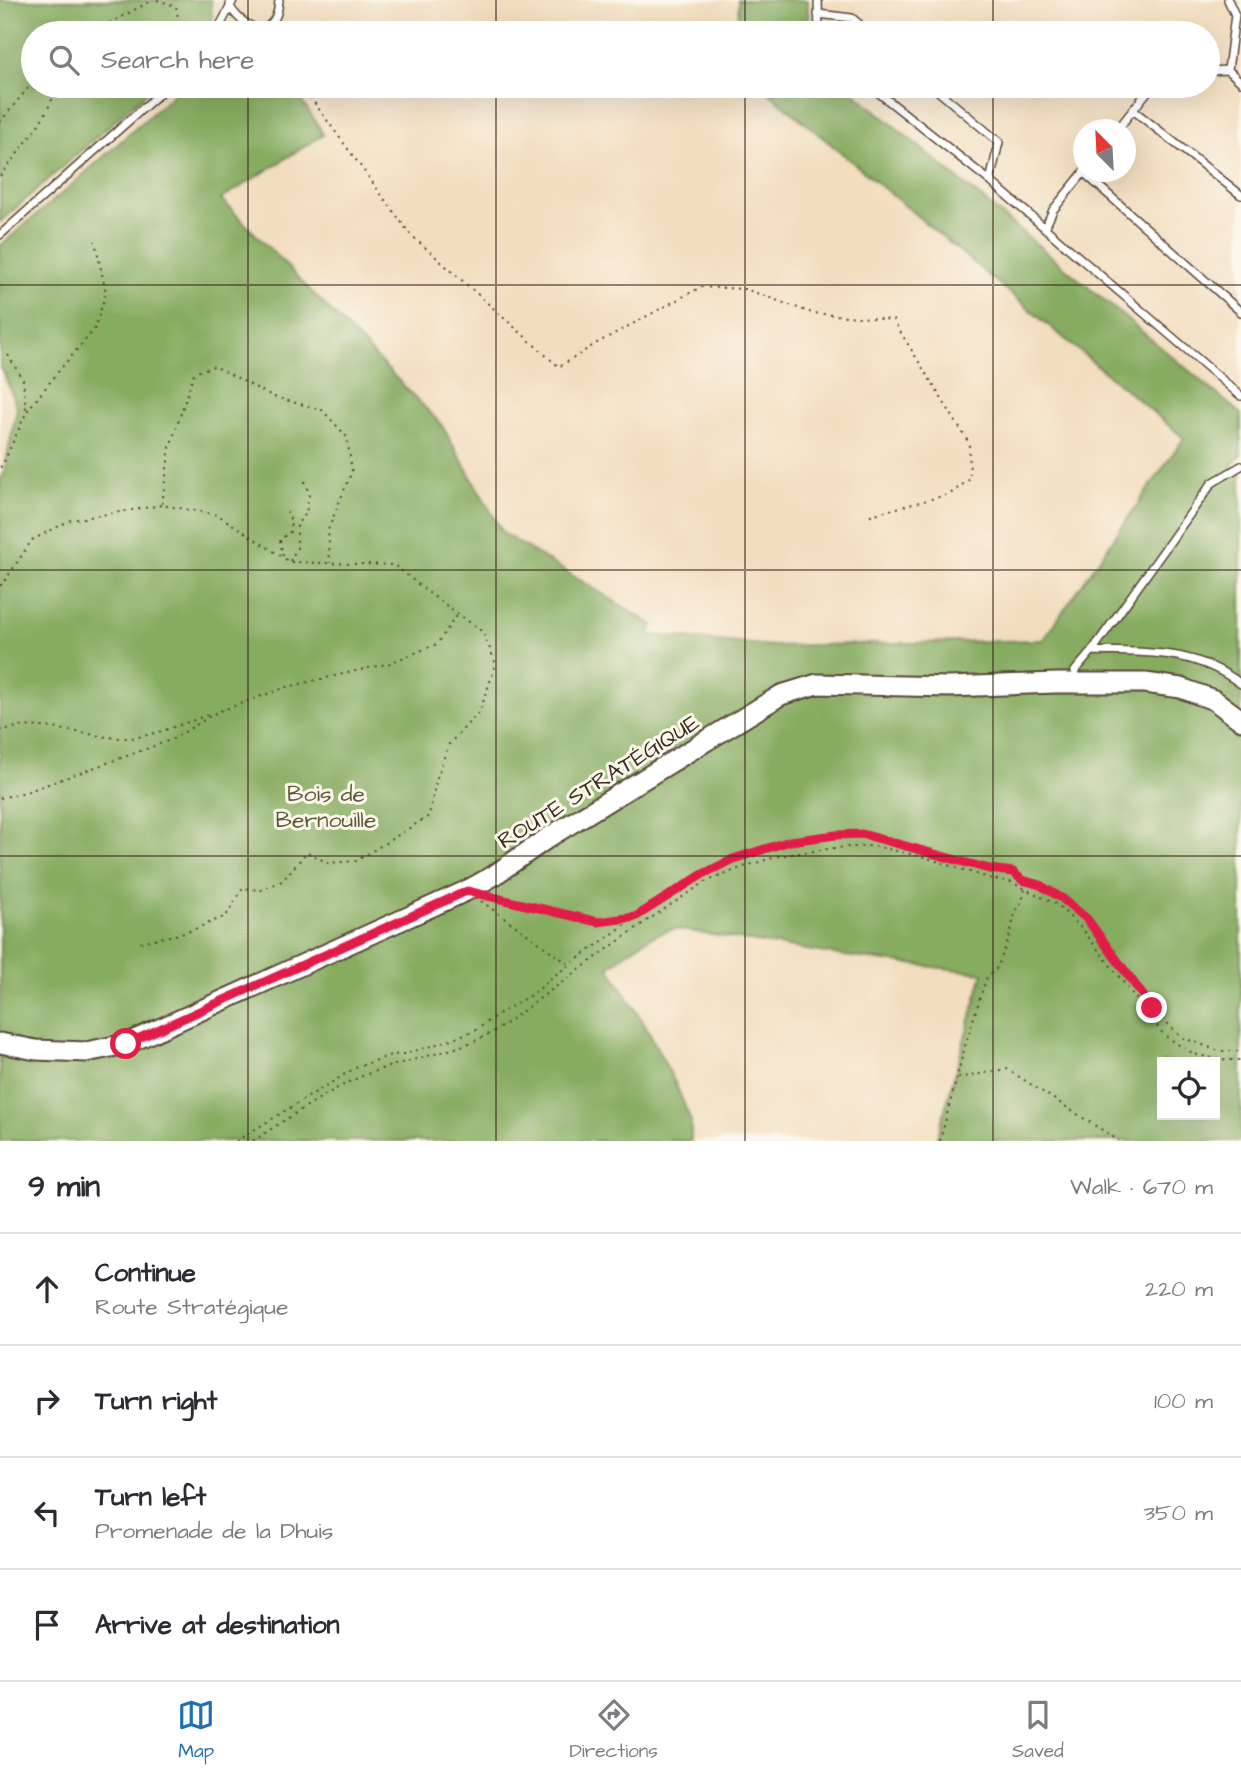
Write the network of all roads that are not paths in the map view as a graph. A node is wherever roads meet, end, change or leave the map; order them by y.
1 (279, 0) edge
2 (286, 0) edge
3 (818, 0) edge
4 (1228, 0) edge
5 (231, 2) edge
6 (278, 14) junction
7 (818, 14) junction
8 (221, 21) edge
9 (241, 21) edge
10 (274, 21) edge
11 (818, 21) edge
12 (856, 21) edge
13 (1220, 70) edge
14 (1228, 70) junction
15 (1241, 82) edge
16 (154, 98) edge
17 (885, 98) edge
18 (946, 98) edge
19 (1142, 98) edge
20 (1133, 110) junction
21 (1126, 119) edge
22 (990, 180) junction
23 (1076, 182) edge
24 (1095, 182) edge
25 (1241, 195) edge
26 (1045, 228) junction
27 (0, 235) edge
28 (1241, 312) edge
29 (1241, 396) edge
30 (1241, 466) edge
31 (1092, 651) junction
32 (1075, 671) dead end
33 (1241, 684) edge
34 (1241, 719) edge
35 (0, 1043) edge

1 - 6 lane
2 - 6 lane
3 - 7 lane
4 - 14 lane
5 - 8 lane
5 - 9 lane
6 - 10 lane
7 - 11 lane
7 - 12 lane
13 - 14 lane
14 - 15 lane
16 - 27 lane
17 - 22 lane
18 - 22 lane
19 - 20 lane
20 - 21 lane
20 - 25 lane
22 - 26 lane
23 - 26 lane
24 - 28 lane
26 - 29 lane
30 - 31 lane
31 - 32 lane
31 - 33 lane
34 - 35 street, ROUTE STRATÉGIQUE

